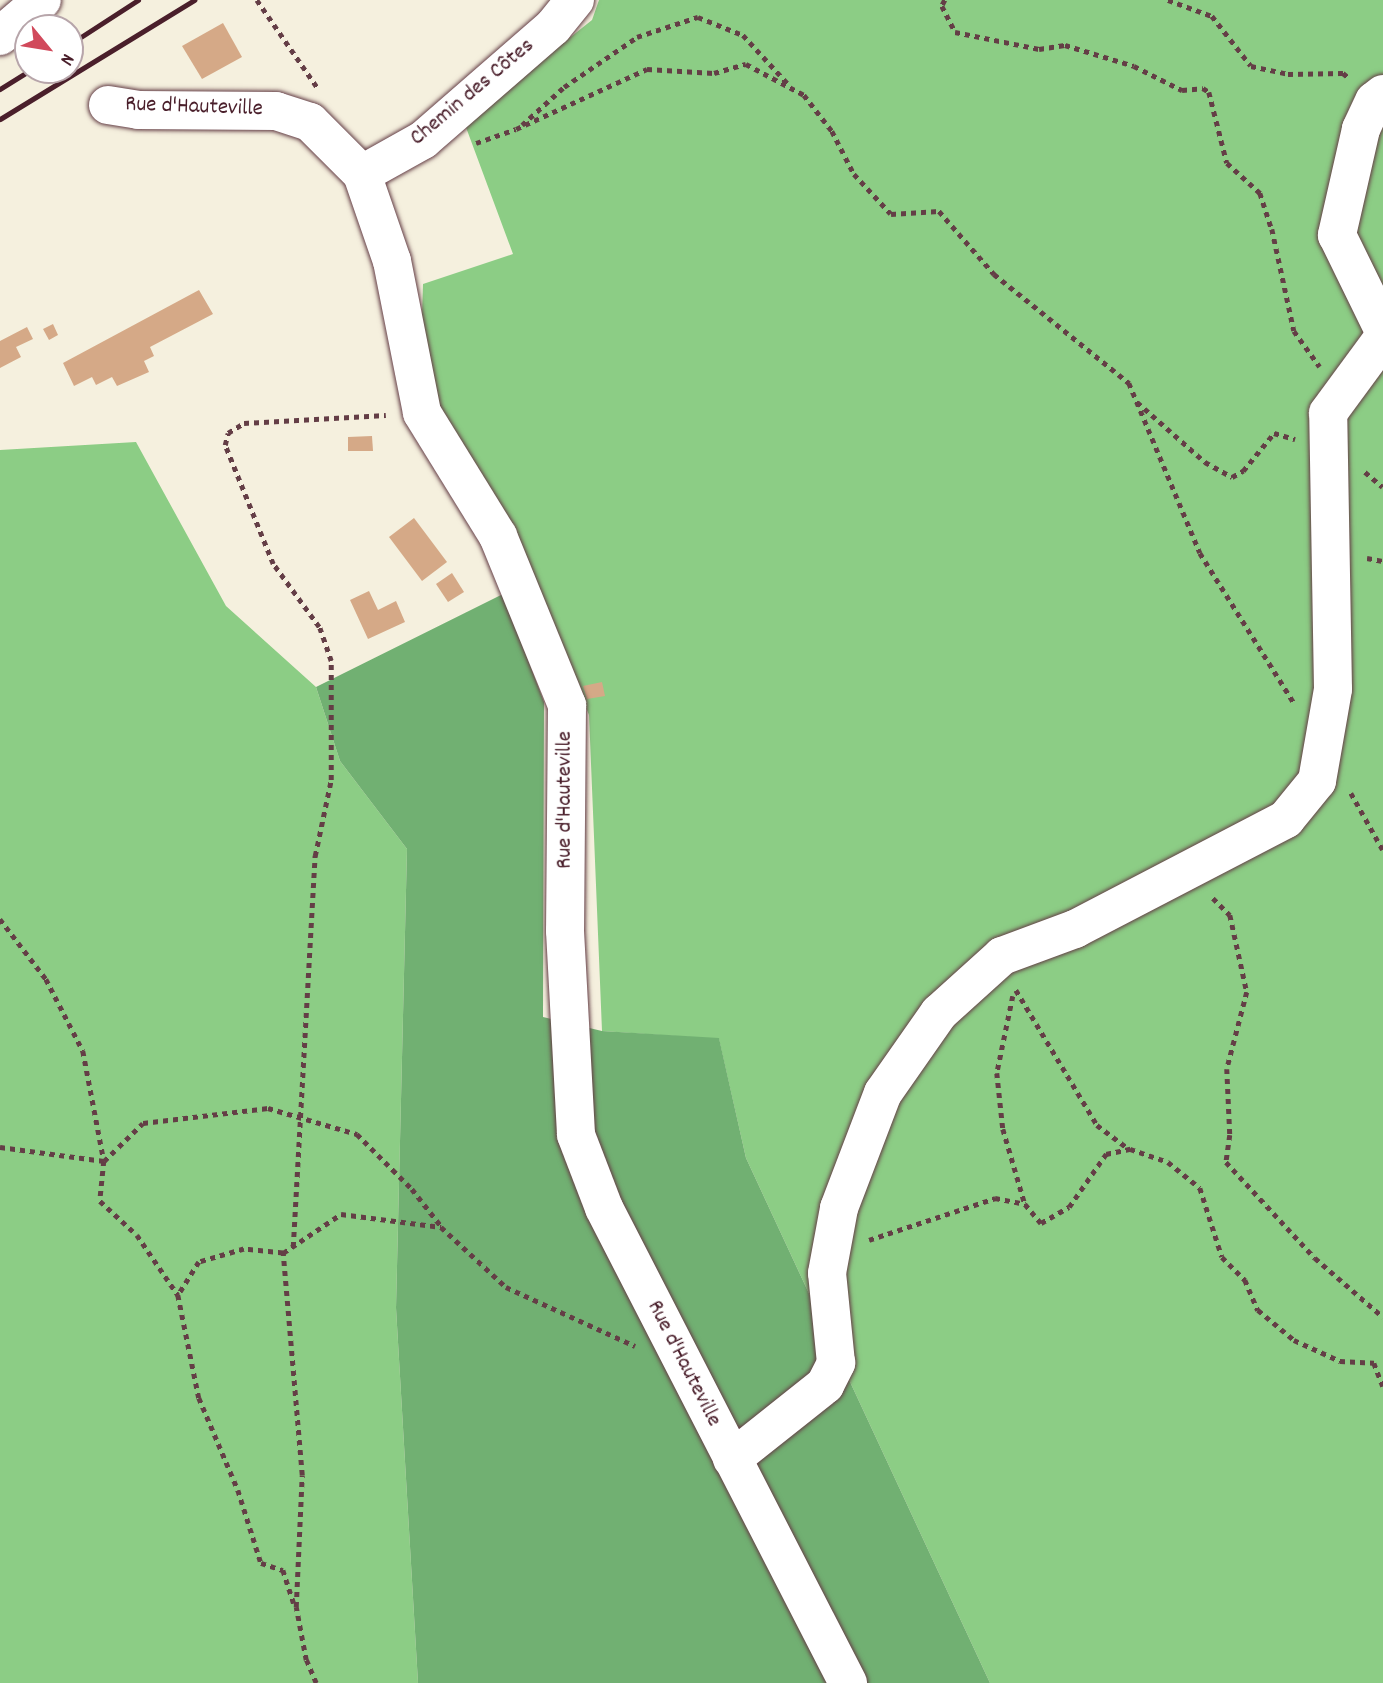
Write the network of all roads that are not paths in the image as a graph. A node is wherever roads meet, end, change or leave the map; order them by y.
1 (42, 0) edge
2 (575, 0) edge
3 (0, 36) edge
4 (1378, 98) edge
5 (108, 105) dead end
6 (362, 174) junction
7 (1383, 330) edge
8 (1383, 338) edge
9 (733, 1459) junction
10 (848, 1683) edge

1 - 3 street
2 - 6 street, Chemin des Côtes
4 - 7 street
5 - 6 street, Rue d'Hauteville
6 - 9 street, Rue d'Hauteville
8 - 9 street
9 - 10 street, Rue d'Hauteville

